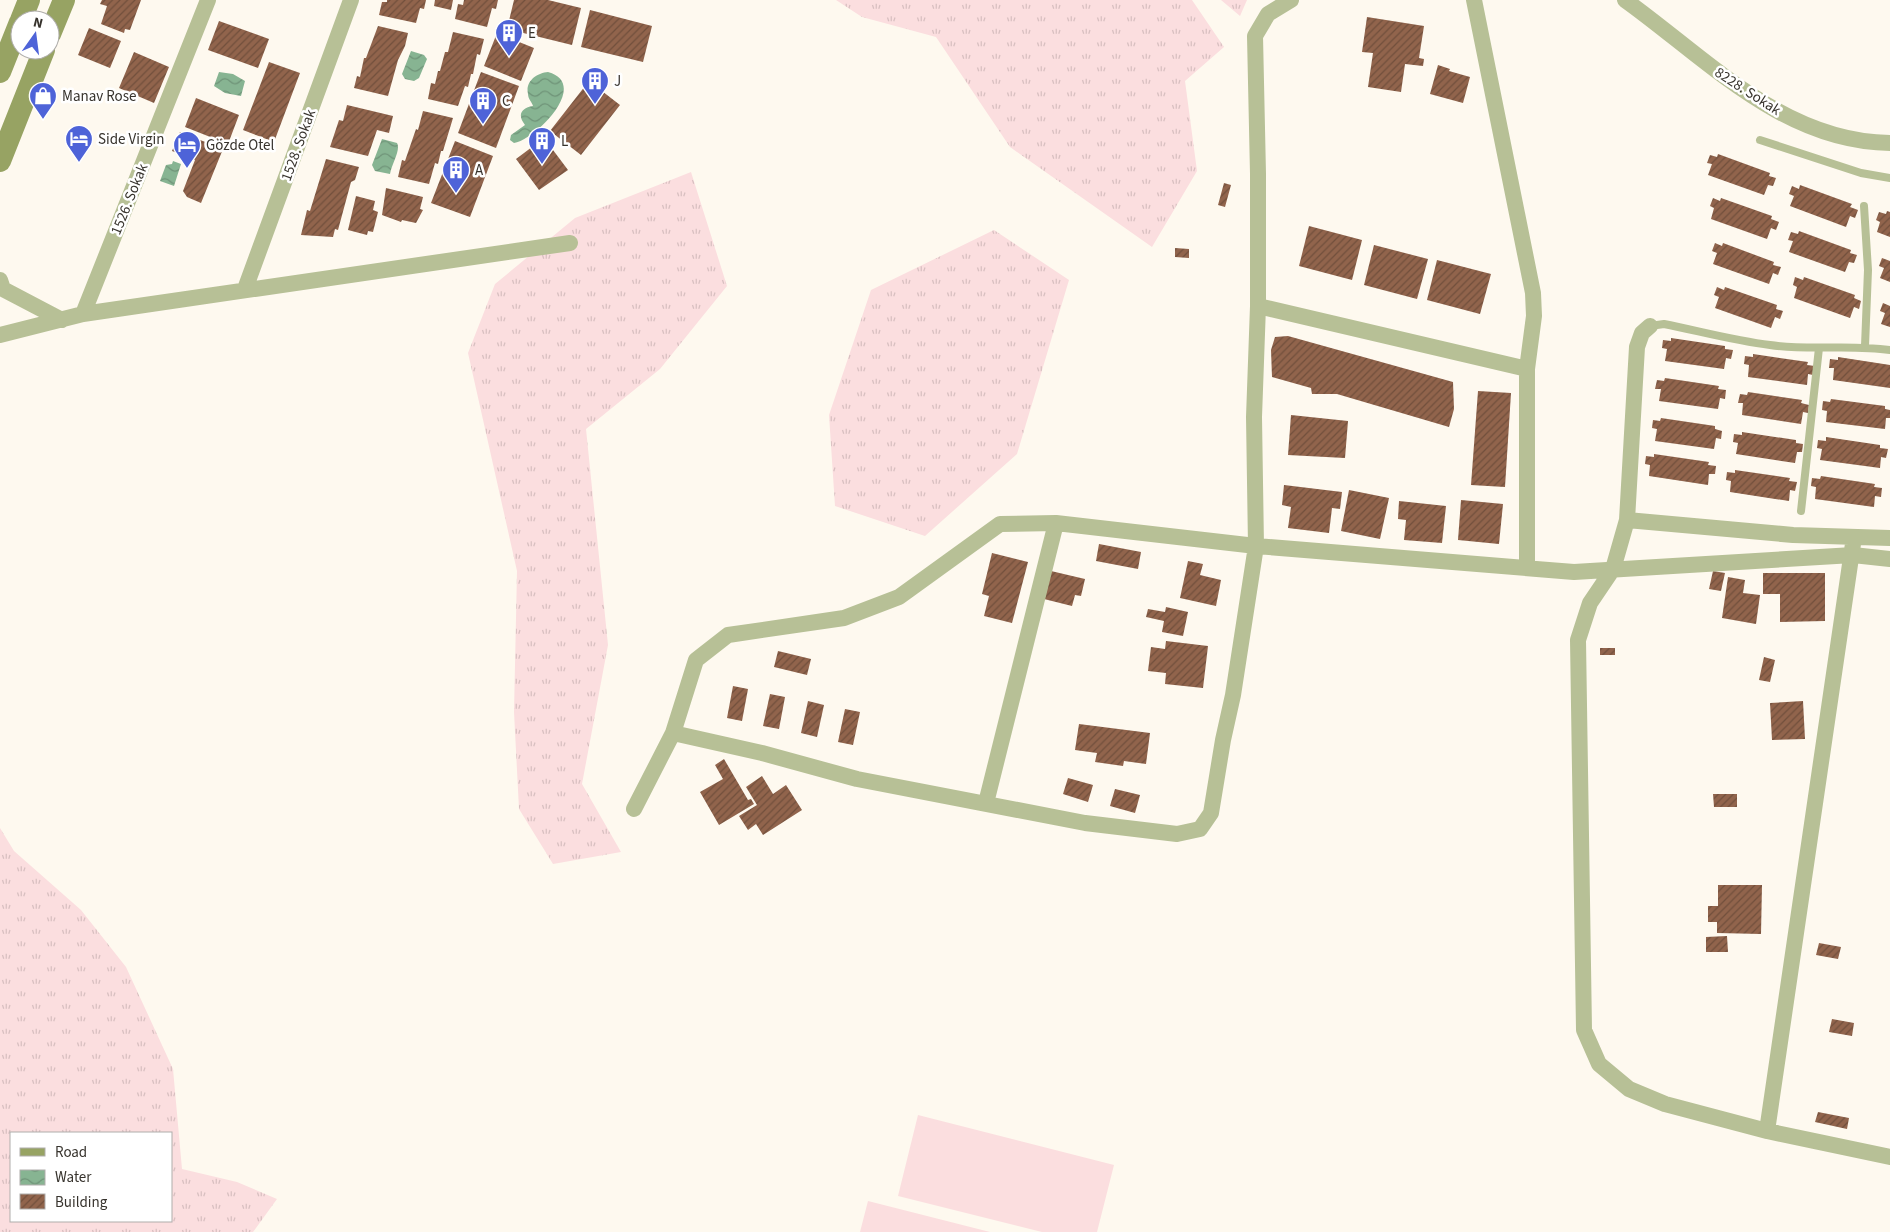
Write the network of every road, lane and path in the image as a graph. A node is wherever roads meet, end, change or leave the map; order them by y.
1 (208, 0) edge
2 (351, 0) edge
3 (1291, 0) edge
4 (1474, 0) edge
5 (1625, 0) edge
6 (10, 46) edge
7 (40, 60) edge
8 (0, 72) edge
9 (1760, 140) dead end
10 (1890, 143) edge
11 (0, 161) edge
12 (1890, 178) edge
13 (1864, 206) dead end
14 (570, 243) dead end
15 (0, 280) edge
16 (245, 289) junction
17 (1258, 306) junction
18 (83, 314) junction
19 (62, 320) junction
20 (1650, 326) joint
21 (0, 335) edge
22 (1865, 346) junction
23 (1819, 348) junction
24 (1890, 350) edge
25 (1527, 370) junction
26 (1801, 510) dead end
27 (1627, 520) junction
28 (1056, 524) junction
29 (1854, 537) junction
30 (1890, 538) edge
31 (1256, 546) junction
32 (1853, 555) junction
33 (1890, 559) edge
34 (1527, 567) junction
35 (1613, 570) junction
36 (673, 733) junction
37 (986, 803) junction
38 (634, 809) dead end
39 (1767, 1131) junction
40 (1890, 1157) edge

1 - 18 street, 1526. Sokak
2 - 16 street, 1528. Sokak
3 - 17 street
4 - 25 street
5 - 10 street, 8228. Sokak
6 - 8 main road
7 - 11 main road
9 - 12 lane
13 - 22 lane
14 - 16 street
15 - 19 street
16 - 18 street
17 - 25 street
17 - 31 street
18 - 19 street
19 - 21 street
20 - 23 lane
20 - 27 street
22 - 23 lane
22 - 24 lane
23 - 26 lane
25 - 34 street
27 - 29 street
27 - 35 street
28 - 31 street
28 - 36 street
28 - 37 street
29 - 30 street
29 - 32 street
31 - 34 street
31 - 37 street
32 - 33 street
32 - 35 street
32 - 39 street
34 - 35 street
35 - 39 street
36 - 37 street
36 - 38 street
39 - 40 street

